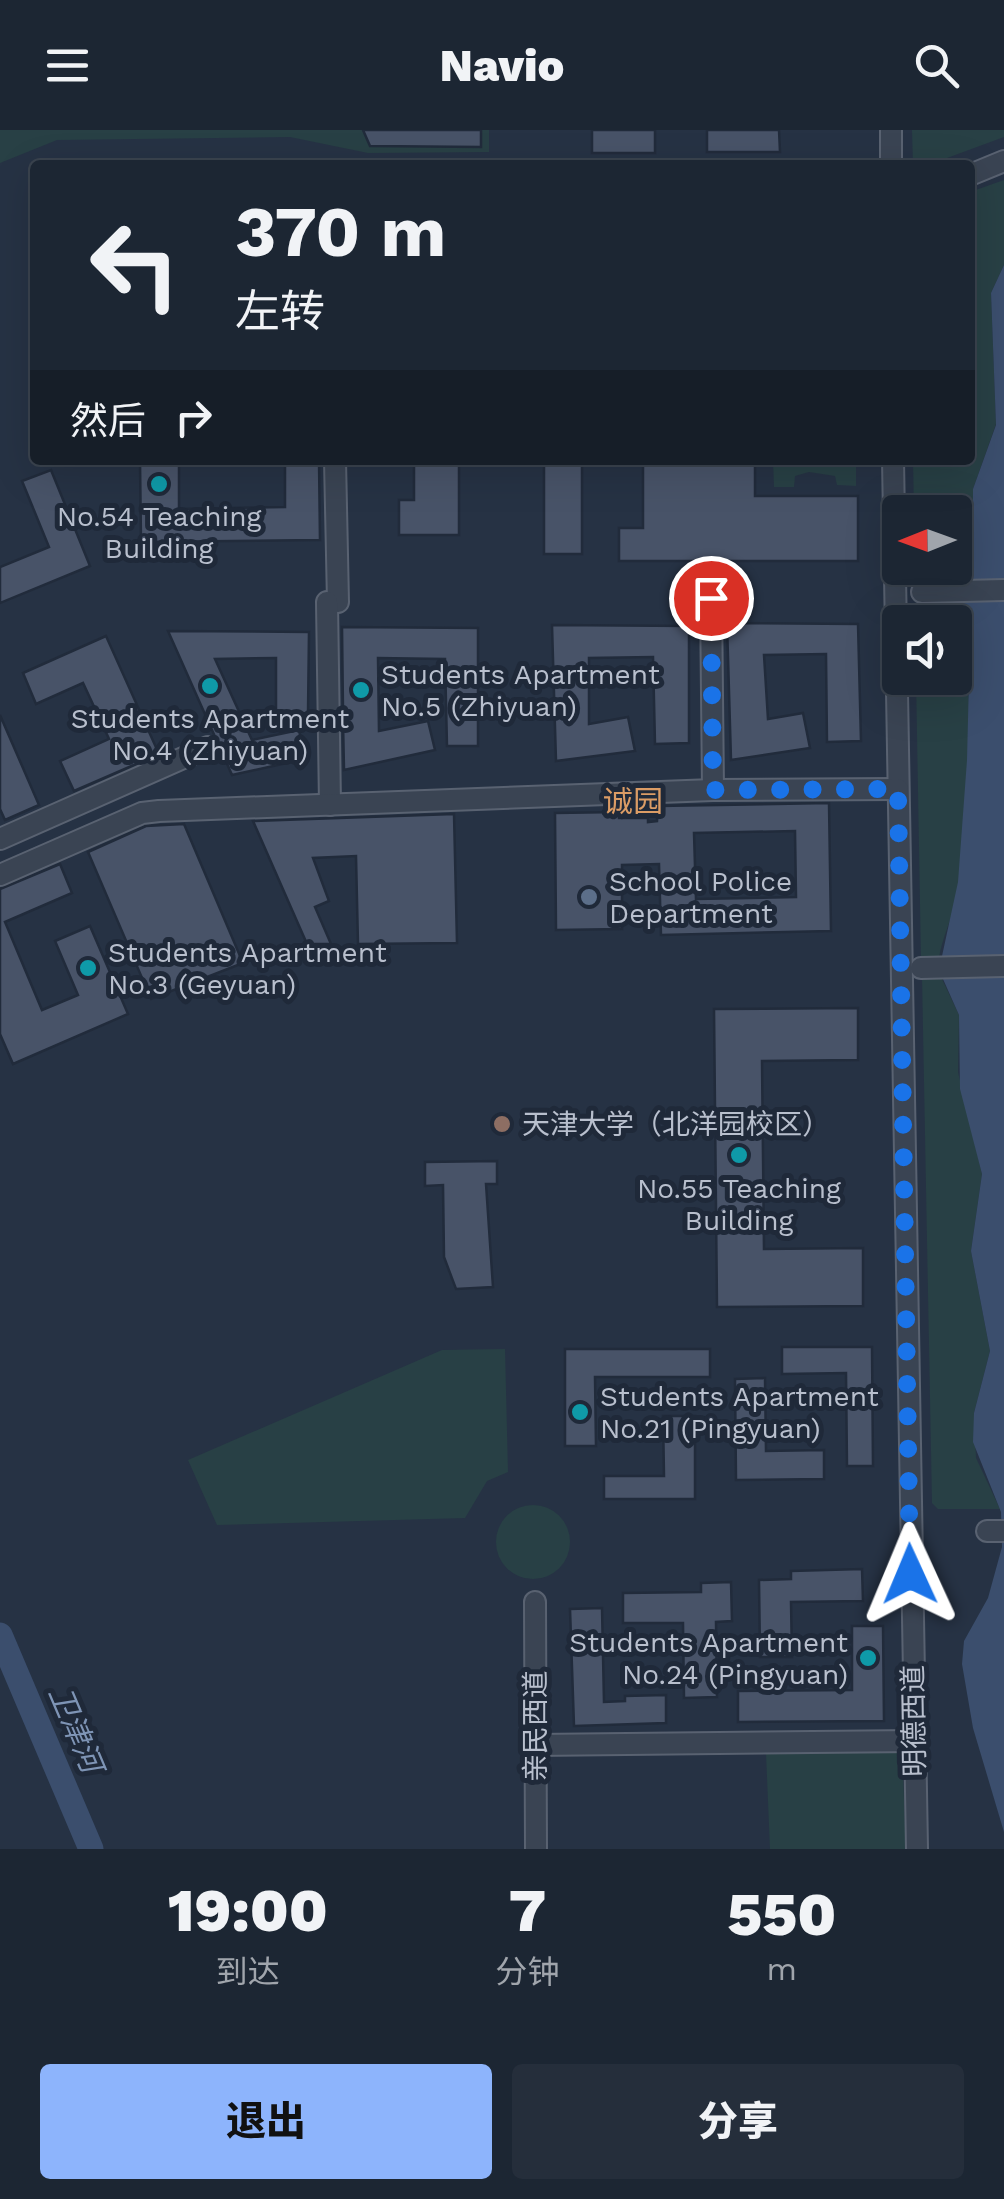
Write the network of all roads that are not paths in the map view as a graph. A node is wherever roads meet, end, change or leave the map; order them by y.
1 (891, 130) edge
2 (891, 160) edge
3 (1004, 161) edge
4 (975, 173) edge
5 (335, 465) edge
6 (893, 465) edge
7 (1004, 590) edge
8 (922, 592) dead end
9 (711, 598) dead end
10 (208, 747) dead end
11 (898, 789) junction
12 (713, 790) junction
13 (330, 806) junction
14 (0, 839) edge
15 (0, 875) edge
16 (1004, 966) edge
17 (921, 968) dead end
18 (535, 1602) dead end
19 (915, 1742) junction
20 (536, 1745) junction
21 (536, 1849) edge
22 (917, 1849) edge

1 - 2 street
3 - 4 street
5 - 13 street
6 - 11 street, 明德西道
7 - 8 street
9 - 12 street
10 - 14 street
11 - 12 street
11 - 19 street, 明德西道
12 - 13 street
13 - 15 street
16 - 17 street
18 - 20 street, 亲民西道
19 - 20 street
19 - 22 street, 明德西道
20 - 21 street, 亲民西道

